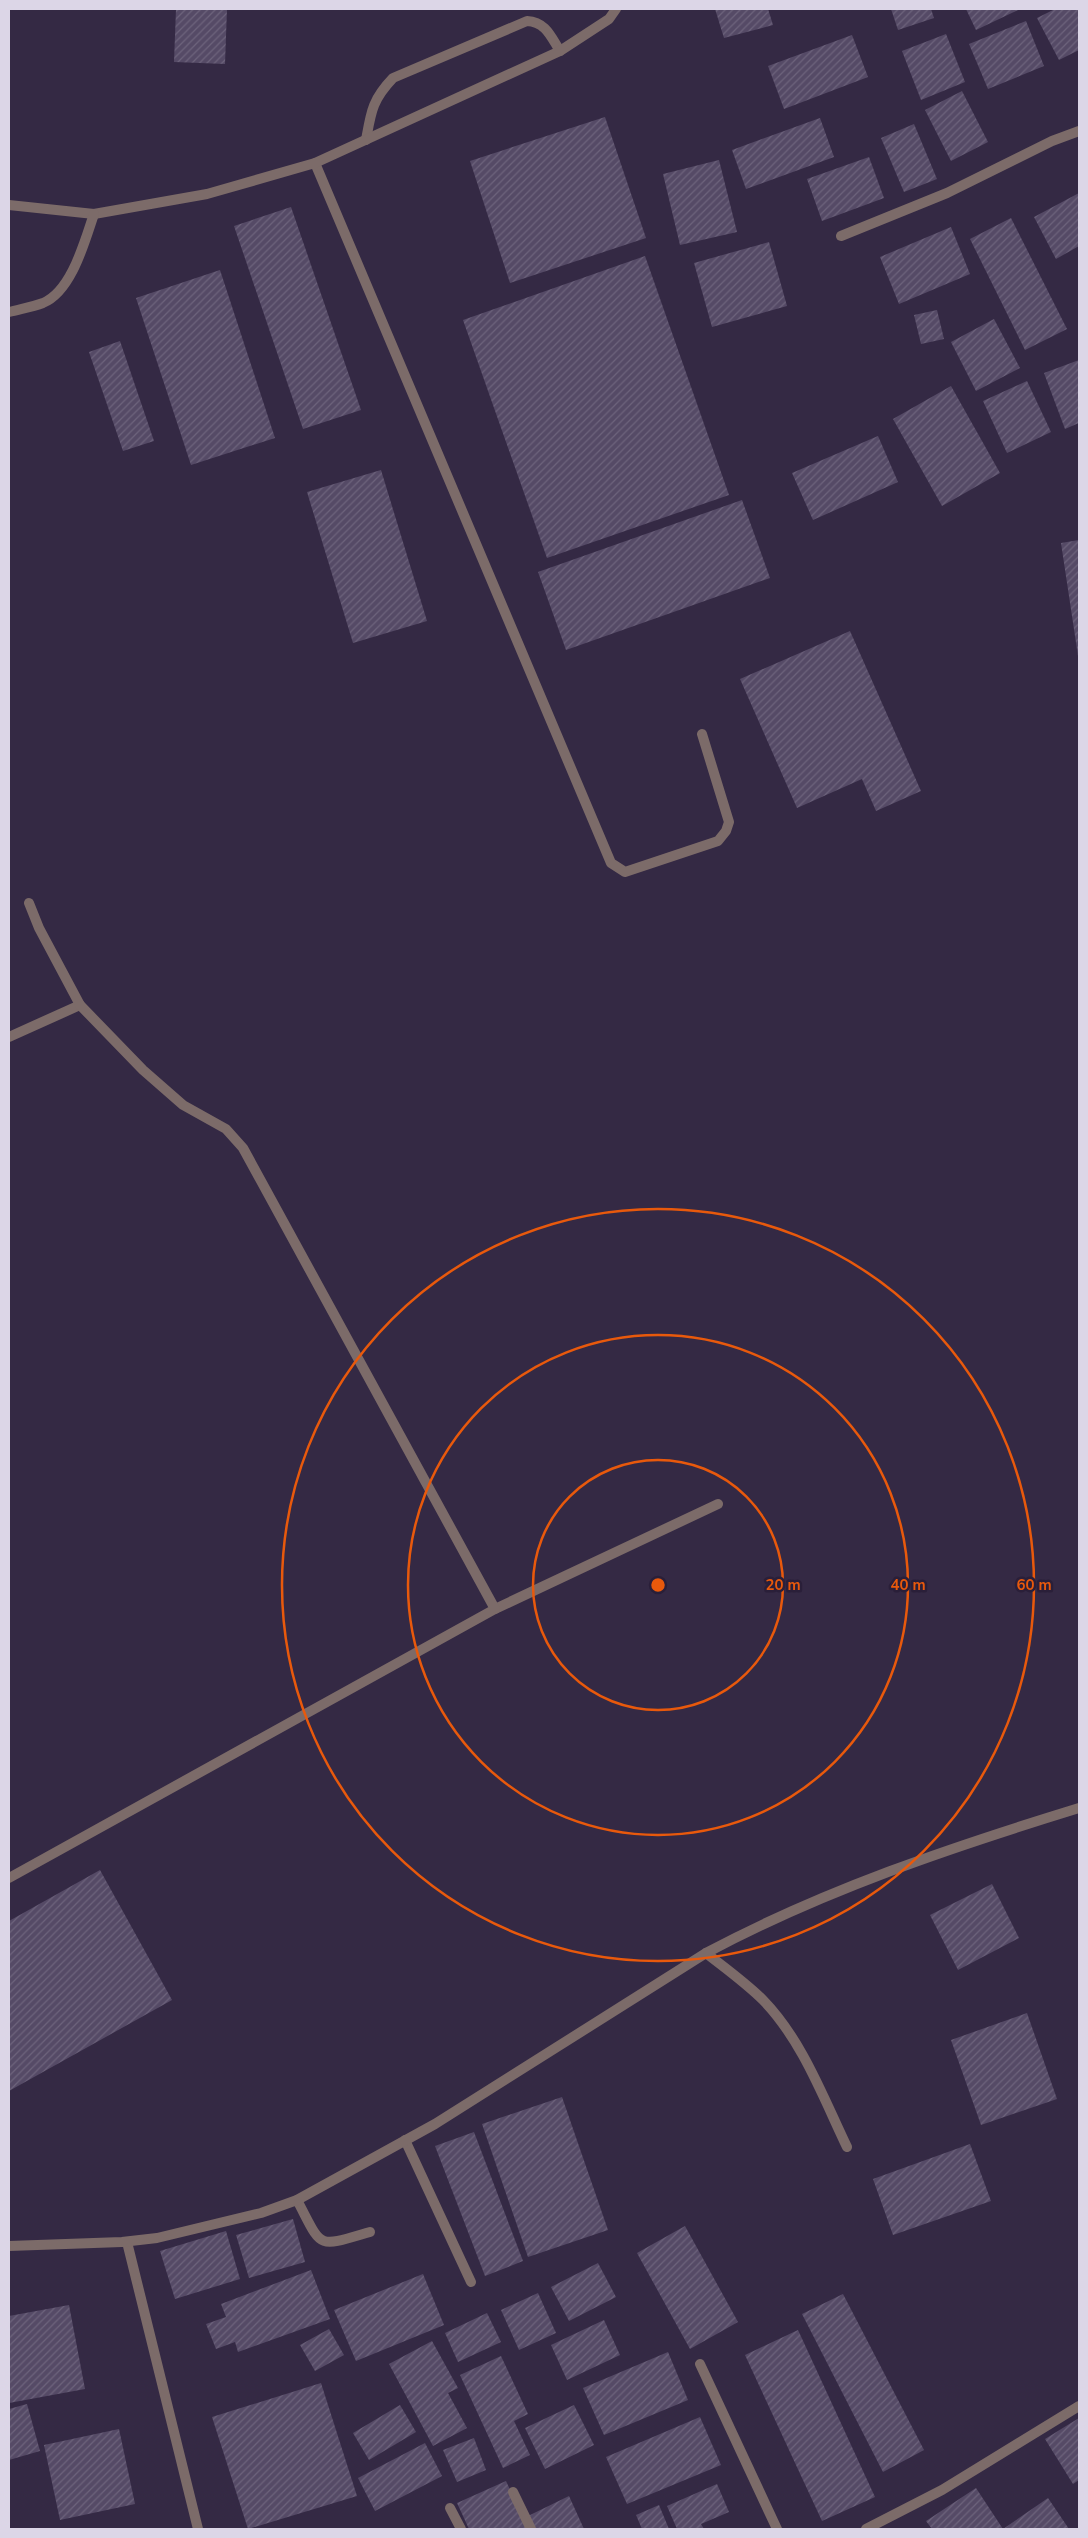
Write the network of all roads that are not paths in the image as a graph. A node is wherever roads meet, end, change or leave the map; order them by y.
1 (616, 9) edge
2 (560, 51) junction
3 (1079, 131) edge
4 (366, 140) junction
5 (315, 163) junction
6 (9, 205) edge
7 (94, 214) junction
8 (841, 236) dead end
9 (9, 312) edge
10 (702, 734) dead end
11 (29, 903) dead end
12 (80, 1005) junction
13 (9, 1037) edge
14 (718, 1504) dead end
15 (495, 1609) junction
16 (1079, 1808) edge
17 (9, 1878) edge
18 (706, 1953) junction
19 (406, 2140) junction
20 (847, 2147) dead end
21 (297, 2200) junction
22 (370, 2232) dead end
23 (127, 2242) junction
24 (9, 2246) edge
25 (471, 2282) dead end
26 (700, 2364) dead end
27 (1079, 2406) edge
28 (513, 2492) dead end
29 (450, 2508) dead end
30 (198, 2529) edge
31 (461, 2529) edge
32 (531, 2529) edge
33 (777, 2529) edge
34 (866, 2529) edge

1 - 2 street
2 - 4 street
2 - 4 street
3 - 8 street
4 - 5 street
5 - 7 street
5 - 10 street
6 - 7 street
7 - 9 street
11 - 12 street
12 - 13 street
12 - 15 street
14 - 15 street
15 - 17 street
16 - 18 street
18 - 19 street
18 - 20 street
19 - 21 street
19 - 25 street
21 - 22 street
21 - 23 street
23 - 24 street
23 - 30 street
26 - 33 street
27 - 34 street
28 - 32 street
29 - 31 street

